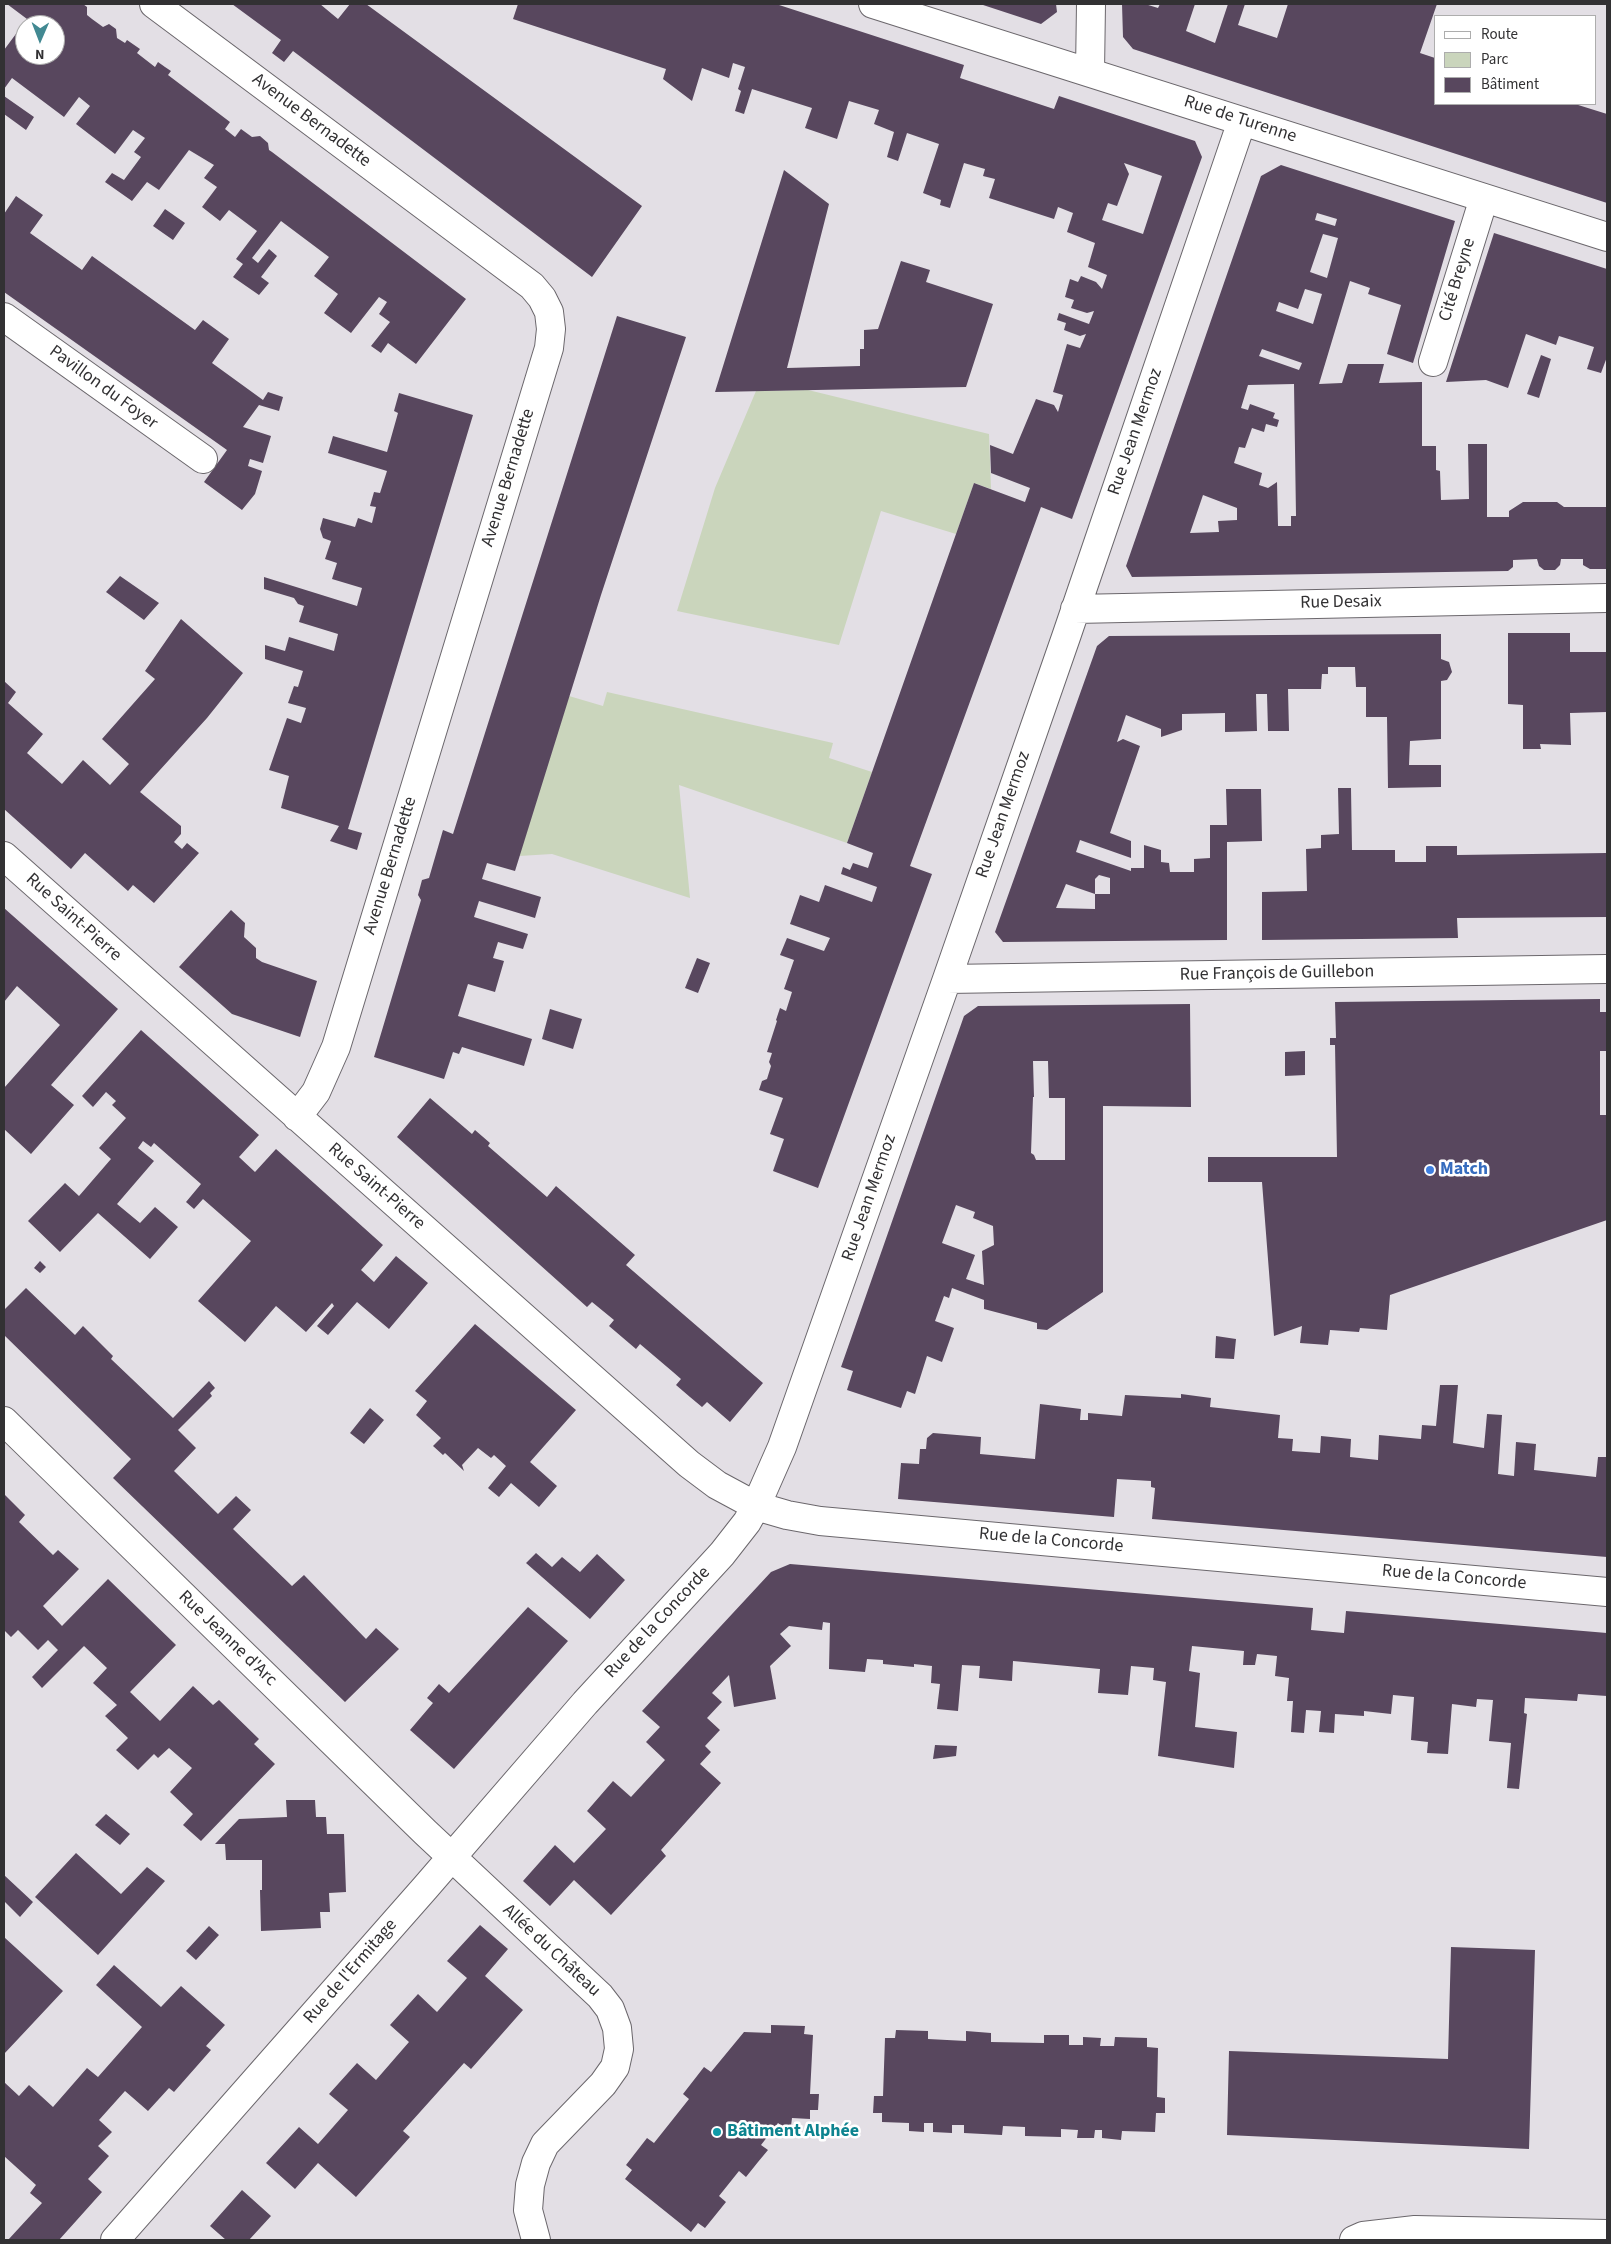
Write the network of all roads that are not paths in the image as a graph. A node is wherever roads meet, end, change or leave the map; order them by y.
1 (154, 4) edge
2 (873, 4) edge
3 (1091, 4) edge
4 (1090, 72) junction
5 (1242, 121) junction
6 (1484, 198) junction
7 (1607, 237) edge
8 (4, 317) edge
9 (1433, 362) dead end
10 (203, 459) dead end
11 (1607, 598) edge
12 (1075, 609) junction
13 (4, 856) edge
14 (1607, 968) edge
15 (947, 979) junction
16 (297, 1117) junction
17 (4, 1421) edge
18 (756, 1506) junction
19 (1607, 1592) edge
20 (585, 1702) joint
21 (452, 1857) junction
22 (1607, 2234) edge
23 (115, 2240) edge
24 (536, 2240) edge
25 (1354, 2240) edge

1 - 16 street, Avenue Bernadette
2 - 4 street, Rue de Turenne
3 - 4 street
4 - 5 street, Rue de Turenne
5 - 6 street, Rue de Turenne
5 - 12 street, Rue Jean Mermoz
6 - 7 street, Rue de Turenne
6 - 9 street, Cité Breyne
8 - 10 street, Pavillon du Foyer
11 - 12 street, Rue Desaix
12 - 15 street, Rue Jean Mermoz
13 - 16 street, Rue Saint-Pierre
14 - 15 street, Rue François de Guillebon
15 - 18 street, Rue Jean Mermoz
16 - 18 street, Rue Saint-Pierre
17 - 21 street, Rue Jeanne d'Arc
18 - 19 street, Rue de la Concorde
18 - 20 street, Rue de la Concorde
20 - 21 street, Rue de l'Ermitage
21 - 23 street, Rue de l'Ermitage
21 - 24 street, Allée du Château
22 - 25 street

